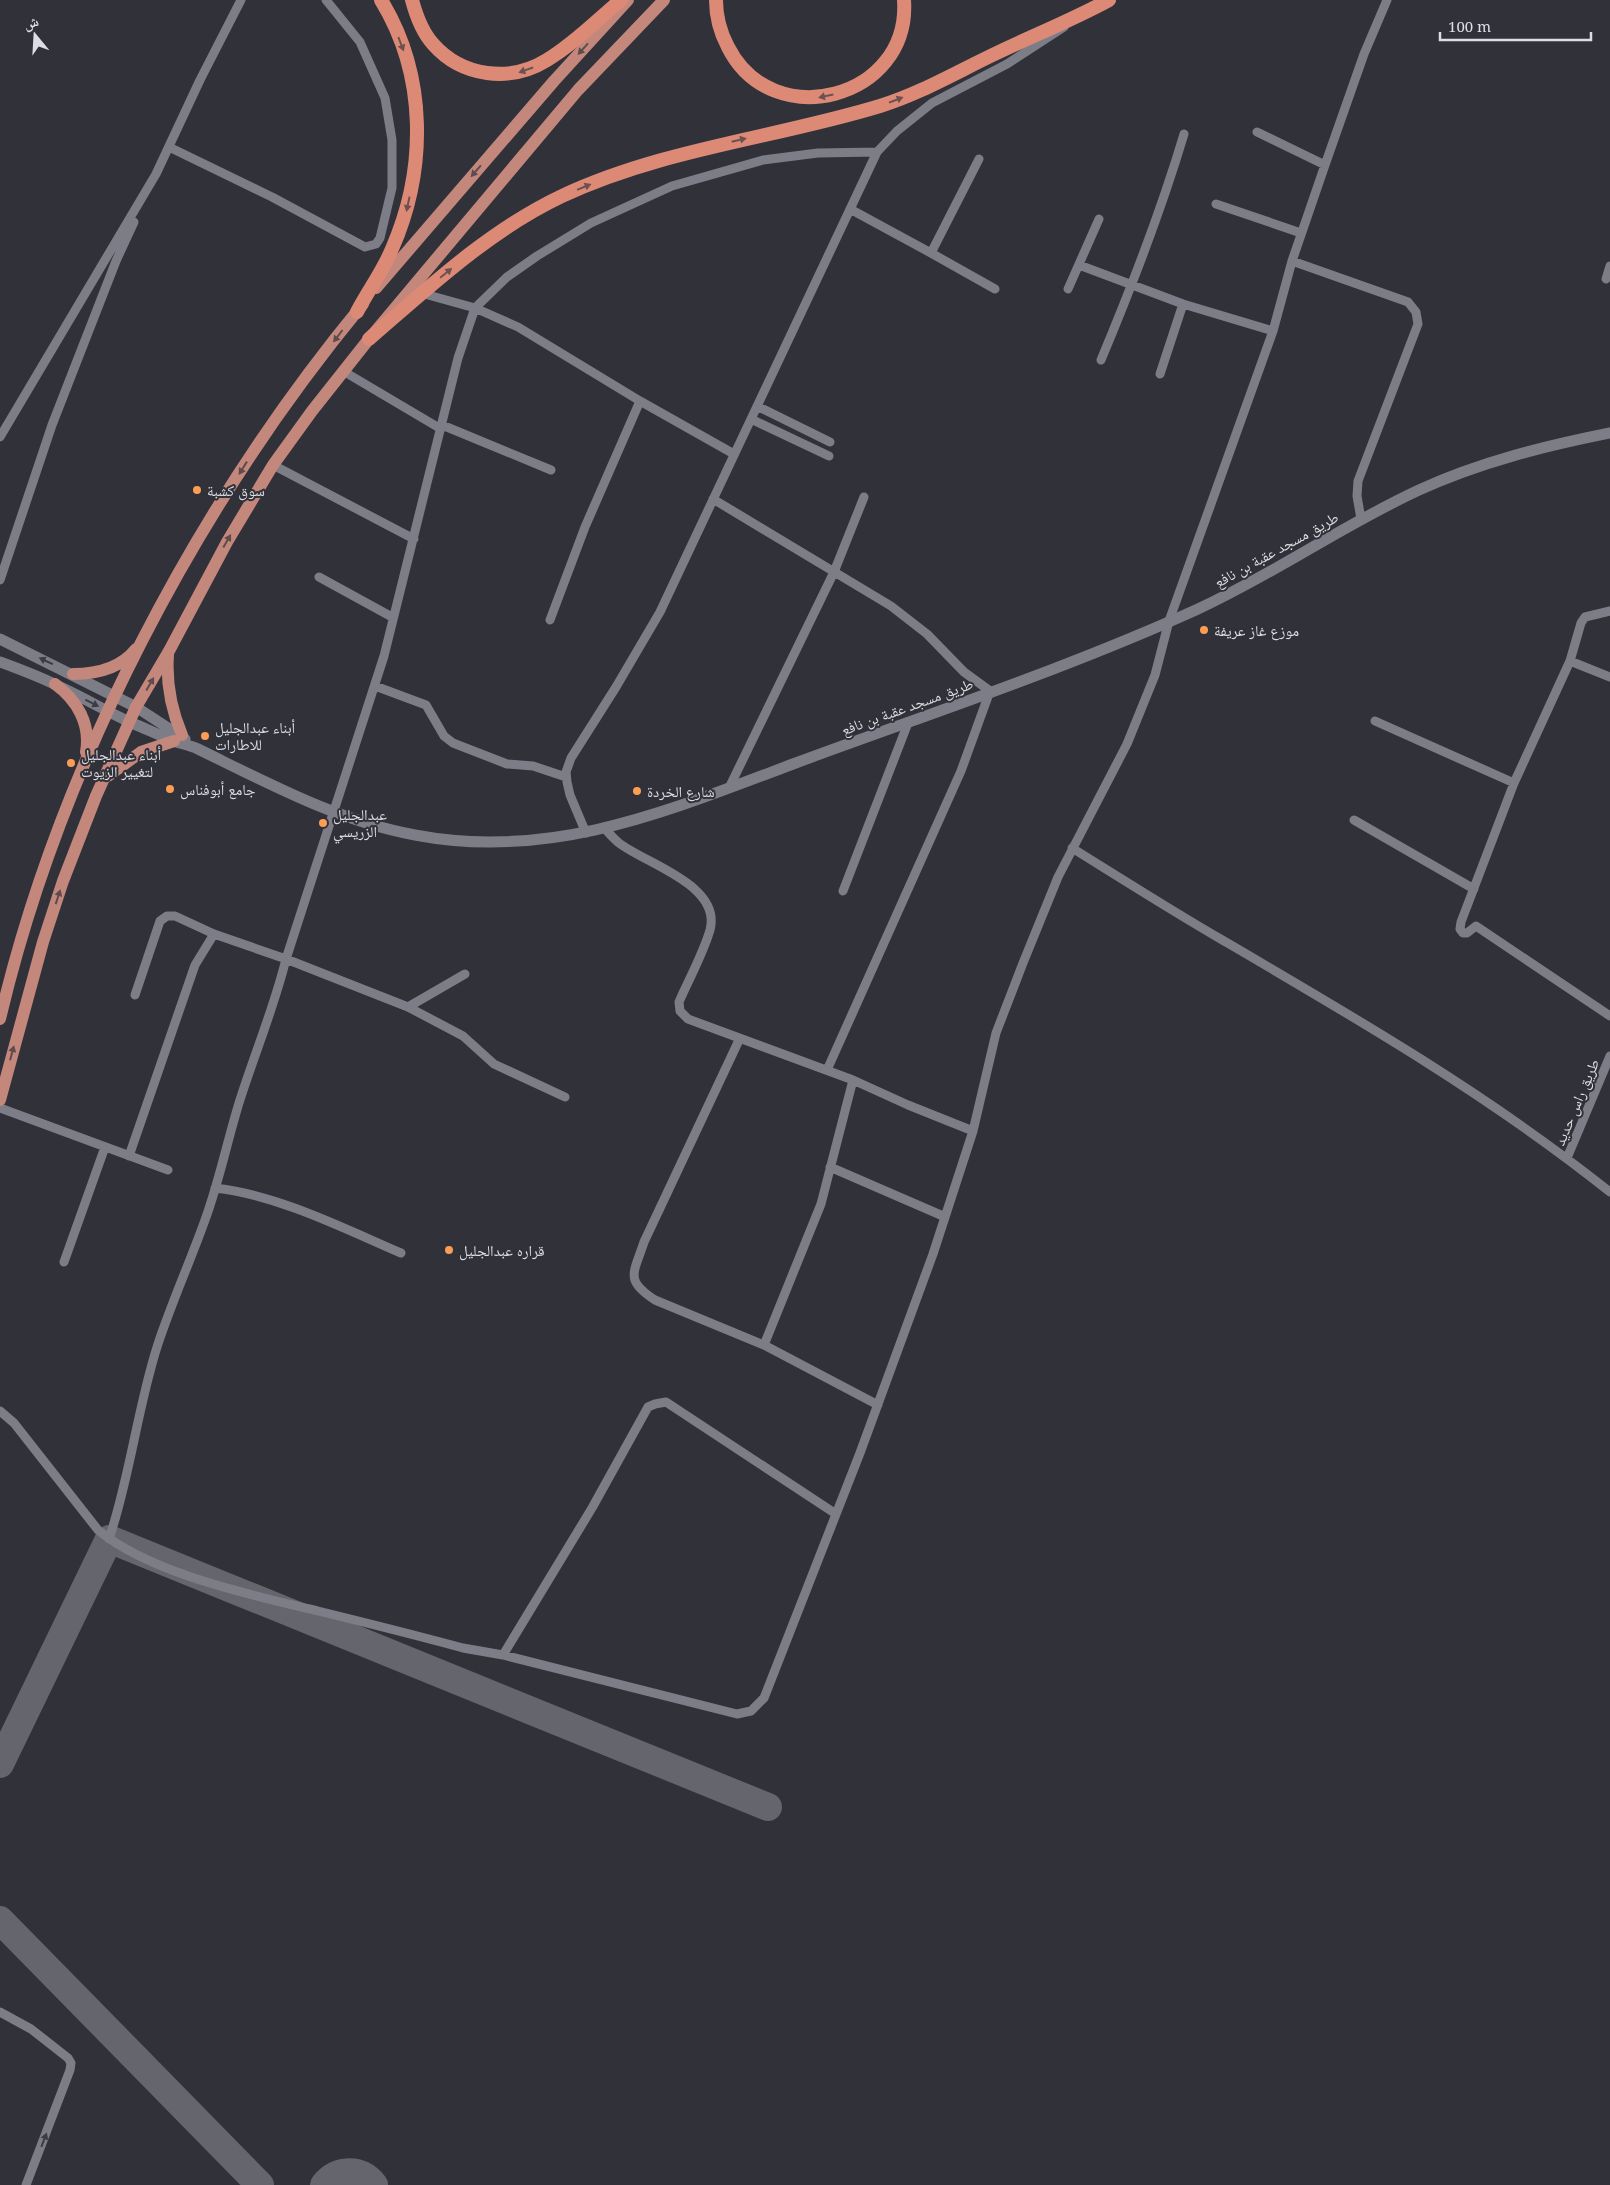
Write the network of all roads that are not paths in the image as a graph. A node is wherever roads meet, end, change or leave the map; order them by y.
1 (326, 0) edge
2 (381, 0) edge
3 (412, 0) edge
4 (621, 0) edge
5 (628, 0) edge
6 (664, 0) edge
7 (716, 0) edge
8 (904, 0) edge
9 (1109, 0) edge
10 (1387, 0) edge
11 (239, 3) edge
12 (1079, 16) junction
13 (1257, 132) dead end
14 (1184, 134) dead end
15 (169, 147) junction
16 (877, 152) junction
17 (979, 159) dead end
18 (1324, 165) junction
19 (156, 174) junction
20 (1216, 204) dead end
21 (850, 209) junction
22 (1099, 219) dead end
23 (1302, 233) junction
24 (931, 253) junction
25 (1292, 261) junction
26 (1079, 265) junction
27 (1610, 266) edge
28 (1606, 279) dead end
29 (1132, 286) junction
30 (995, 289) dead end
31 (1068, 289) dead end
32 (421, 294) junction
33 (1183, 304) junction
34 (475, 308) junction
35 (356, 312) junction
36 (1273, 331) junction
37 (369, 338) junction
38 (1101, 360) dead end
39 (343, 371) junction
40 (1160, 374) dead end
41 (640, 401) junction
42 (757, 406) junction
43 (751, 419) junction
44 (441, 427) junction
45 (1610, 433) edge
46 (0, 437) edge
47 (830, 442) dead end
48 (734, 454) junction
49 (829, 456) dead end
50 (273, 464) junction
51 (551, 470) dead end
52 (864, 497) dead end
53 (713, 499) junction
54 (1361, 519) junction
55 (414, 539) junction
56 (834, 572) junction
57 (319, 577) dead end
58 (0, 580) edge
59 (1610, 611) edge
60 (392, 618) junction
61 (550, 620) dead end
62 (1169, 621) junction
63 (0, 640) edge
64 (142, 642) junction
65 (169, 651) junction
66 (1570, 660) junction
67 (0, 662) edge
68 (73, 674) junction
69 (1610, 677) edge
70 (55, 684) junction
71 (375, 686) junction
72 (990, 691) junction
73 (116, 697) junction
74 (136, 707) junction
75 (109, 711) junction
76 (129, 722) junction
77 (908, 722) junction
78 (1375, 722) dead end
79 (178, 738) junction
80 (84, 762) junction
81 (566, 777) junction
82 (104, 779) junction
83 (1514, 784) junction
84 (729, 788) junction
85 (334, 813) junction
86 (1354, 820) dead end
87 (605, 829) junction
88 (586, 833) junction
89 (1072, 848) junction
90 (1474, 889) junction
91 (843, 891) dead end
92 (214, 934) junction
93 (286, 959) junction
94 (465, 974) dead end
95 (135, 995) dead end
96 (408, 1007) junction
97 (1610, 1016) edge
98 (0, 1019) edge
99 (740, 1038) junction
100 (1610, 1056) edge
101 (1608, 1069) edge
102 (827, 1070) junction
103 (853, 1080) junction
104 (565, 1097) dead end
105 (0, 1100) edge
106 (0, 1108) edge
107 (973, 1131) junction
108 (105, 1147) junction
109 (129, 1156) junction
110 (1567, 1158) junction
111 (830, 1167) junction
112 (168, 1170) dead end
113 (215, 1188) junction
114 (1610, 1192) edge
115 (943, 1216) junction
116 (401, 1253) dead end
117 (64, 1262) dead end
118 (764, 1345) junction
119 (878, 1405) junction
120 (0, 1411) edge
121 (836, 1514) junction
122 (109, 1538) junction
123 (503, 1655) junction
124 (0, 2012) edge
125 (26, 2185) edge

1 - 15 street
2 -> 35 highway
4 -> 3 highway
5 -> 35 main road
6 - 37 main road
8 -> 7 highway
9 - 12 highway
10 - 18 street
11 - 15 street
12 - 16 street
32 -> 12 highway
13 - 18 street
14 - 29 street
15 - 19 street
16 - 21 street
16 - 34 street
17 - 24 street
18 - 23 street
19 - 46 street
19 - 58 street
20 - 23 street
21 - 24 street
21 - 42 street
22 - 26 street
23 - 25 street
24 - 30 street
25 - 36 street
25 - 54 street
26 - 29 street
26 - 31 street
27 - 28 street
29 - 33 street
29 - 38 street
32 - 34 street
32 - 37 highway
33 - 36 street
33 - 40 street
34 - 41 street
34 - 44 street
35 -> 64 main road
36 - 62 street
37 - 39 main road
39 - 44 street
39 - 50 main road
41 - 48 street
41 - 61 street
42 - 43 street
42 - 47 street
43 - 48 street
43 - 49 street
44 - 51 street
44 - 55 street
45 - 54 street, طريق مسجد عقبة بن نافع
48 - 53 street
50 - 55 street
65 -> 50 main road
52 - 56 street
53 - 56 street
53 - 81 street
54 - 62 street, طريق مسجد عقبة بن نافع
55 - 60 street
56 - 72 street
56 - 84 street
57 - 60 street
59 - 66 street
60 - 71 street
62 - 72 street, طريق مسجد عقبة بن نافع
62 - 89 street
68 -> 63 street, طريق مسجد عقبة بن نافع
64 - 68 main road
64 - 73 main road
74 -> 65 main road
65 - 79 main road
66 - 69 street
66 - 83 street
67 - 70 street, طريق مسجد عقبة بن نافع
68 - 73 street, طريق مسجد عقبة بن نافع
70 -> 75 street, طريق مسجد عقبة بن نافع
70 - 80 main road
71 - 81 street
71 - 85 street
72 - 77 street, طريق مسجد عقبة بن نافع
72 - 102 street
73 - 74 street, طريق مسجد عقبة بن نافع
73 - 75 main road
74 - 76 main road
74 - 79 street, طريق مسجد عقبة بن نافع
75 - 76 street, طريق مسجد عقبة بن نافع
75 - 80 main road
76 - 79 street, طريق مسجد عقبة بن نافع
76 - 82 main road
77 - 84 street, طريق مسجد عقبة بن نافع
77 - 91 street
78 - 83 street
79 - 82 main road
79 - 85 street, طريق مسجد عقبة بن نافع
80 - 98 main road
81 - 88 street
105 -> 82 main road
83 - 90 street
84 - 87 street, طريق مسجد عقبة بن نافع
85 - 88 street, طريق مسجد عقبة بن نافع
85 - 93 street
86 - 90 street
87 - 88 street, طريق مسجد عقبة بن نافع
87 - 99 street
89 - 107 street
89 - 110 street
90 - 97 street
92 - 93 street
92 - 95 street
92 - 109 street
93 - 96 street
93 - 113 street
94 - 96 street
96 - 104 street
99 - 102 street
99 - 118 street
100 - 101 street, طريق راس حديد
101 - 110 street, طريق راس حديد
102 - 103 street
103 - 107 street
103 - 111 street
106 - 108 street
107 - 115 street
108 - 109 street
108 - 117 street
109 - 112 street
110 - 114 street
111 - 115 street
111 - 118 street
113 - 116 street
113 - 122 street
115 - 119 street
118 - 119 street
119 - 121 street
120 - 122 street
121 - 123 street
121 - 123 street
122 - 123 street
125 -> 124 street

